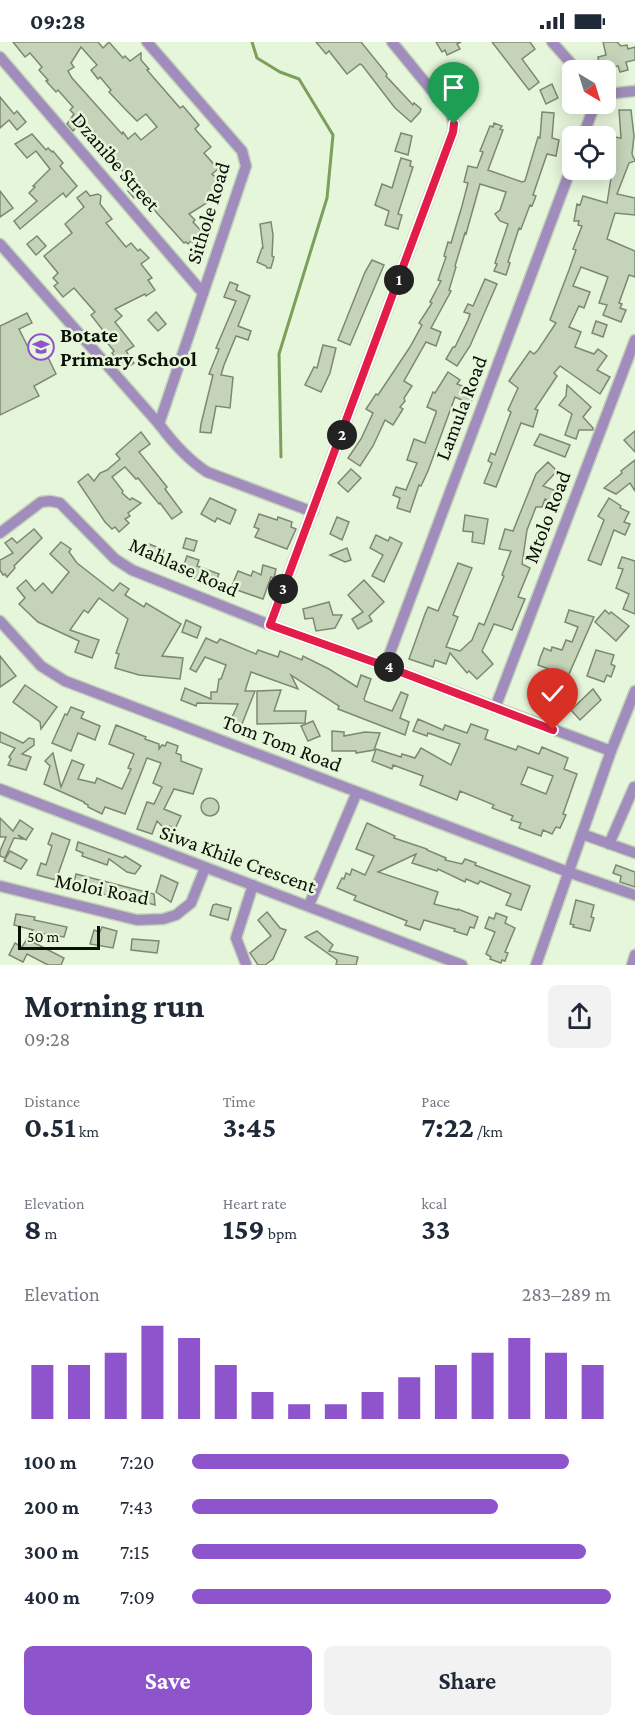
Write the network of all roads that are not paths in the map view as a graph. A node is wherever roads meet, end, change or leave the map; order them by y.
1 (147, 42) edge
2 (392, 42) edge
3 (552, 42) edge
4 (0, 57) edge
5 (568, 60) edge
6 (635, 91) edge
7 (616, 93) edge
8 (567, 180) edge
9 (0, 244) edge
10 (203, 293) junction
11 (635, 340) edge
12 (159, 424) junction
13 (313, 512) junction
14 (0, 532) edge
15 (0, 621) edge
16 (270, 625) junction
17 (4, 634) edge
18 (385, 666) junction
19 (635, 691) edge
20 (495, 708) junction
21 (612, 751) junction
22 (634, 788) edge
23 (0, 789) edge
24 (357, 792) junction
25 (582, 834) junction
26 (609, 844) junction
27 (635, 853) edge
28 (206, 868) junction
29 (568, 872) junction
30 (253, 885) junction
31 (0, 886) edge
32 (635, 895) edge
33 (309, 905) junction
34 (635, 955) edge
35 (246, 964) edge
36 (462, 965) edge
37 (536, 965) edge
38 (632, 965) edge

1 - 10 street, Sithole Road
2 - 13 street
3 - 5 street
4 - 10 street, Dzanibe Street
6 - 7 street
8 - 18 street, Lamula Road
9 - 12 street
10 - 12 street, Sithole Road
11 - 20 street, Mtolo Road
12 - 13 street
13 - 16 street
14 - 16 street, Mahlase Road
15 - 17 street, Tom Tom Road
16 - 18 street, Mahlase Road
17 - 24 street, Tom Tom Road
18 - 20 street, Mahlase Road
19 - 21 street
20 - 21 street, Mahlase Road
21 - 25 street
22 - 26 street
23 - 28 street, Siwa Khile Crescent
24 - 29 street, Tom Tom Road
24 - 33 street
25 - 26 street
25 - 29 street
26 - 27 street
28 - 30 street, Siwa Khile Crescent
28 - 31 street, Moloi Road
29 - 32 street, Tom Tom Road
29 - 37 street
30 - 33 street, Siwa Khile Crescent
30 - 35 street
33 - 36 street, Siwa Khile Crescent
34 - 38 street

